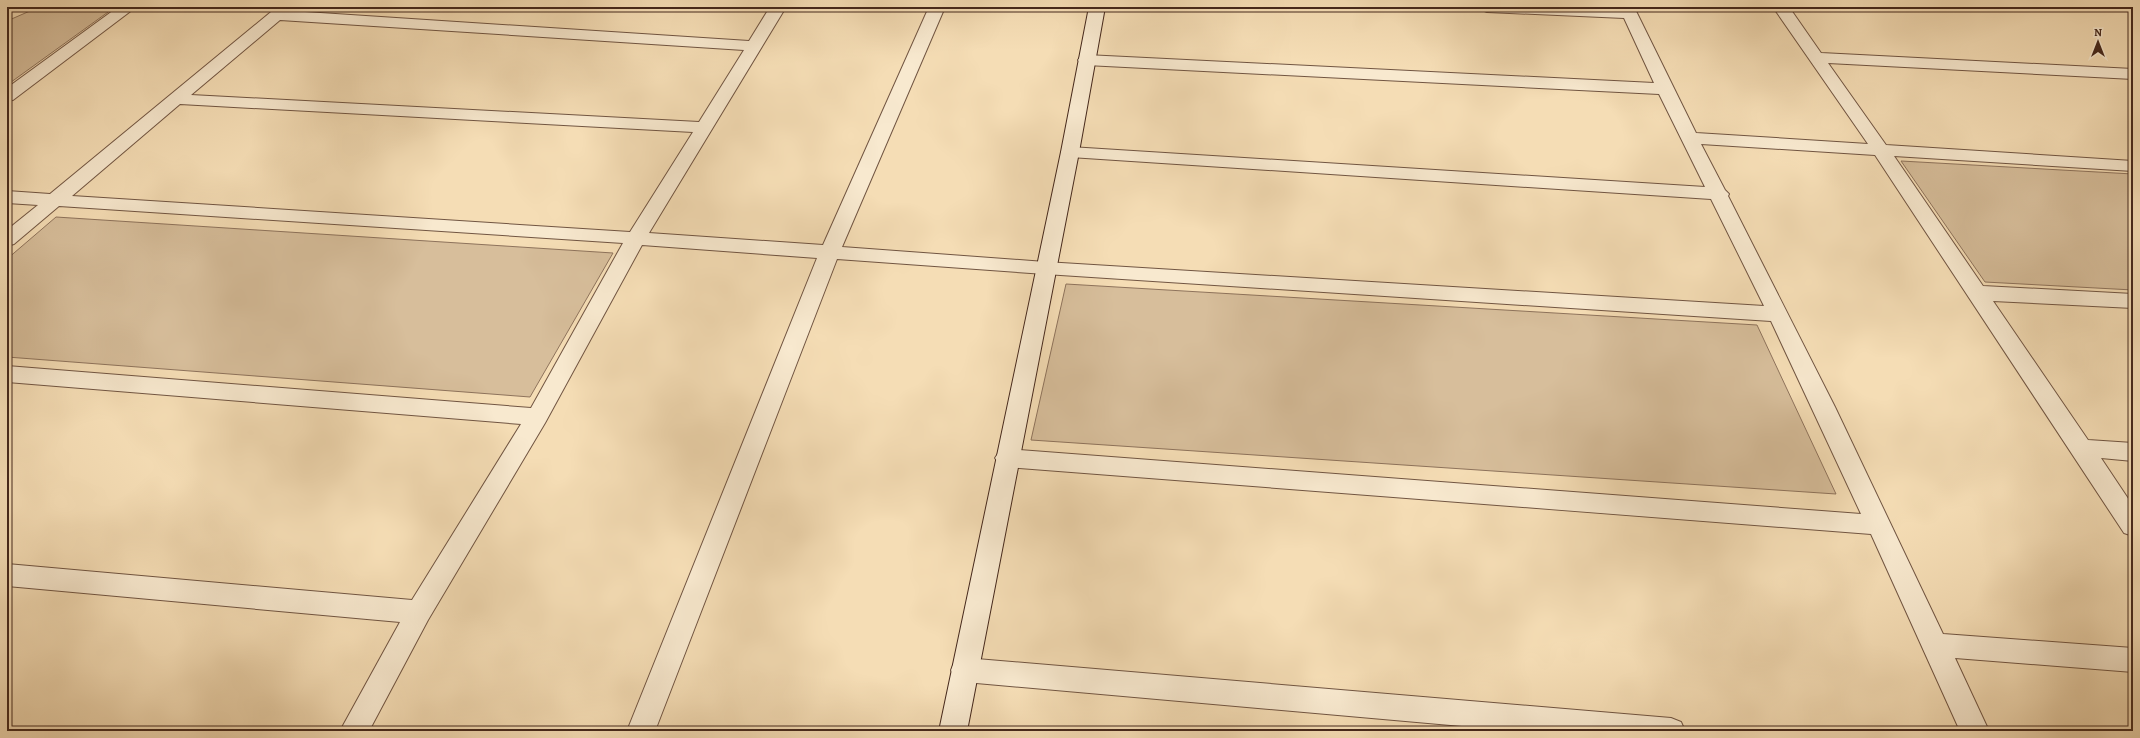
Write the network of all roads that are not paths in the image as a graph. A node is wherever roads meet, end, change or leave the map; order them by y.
1 (128, 7) edge
2 (778, 7) edge
3 (937, 7) edge
4 (1097, 7) edge
5 (1487, 7) edge
6 (1781, 7) edge
7 (281, 11) edge
8 (1628, 11) edge
9 (754, 46) junction
10 (1817, 58) junction
11 (1086, 60) junction
12 (2133, 74) edge
13 (1664, 89) junction
14 (7, 96) edge
15 (174, 99) junction
16 (704, 127) junction
17 (1688, 138) junction
18 (1070, 152) junction
19 (1882, 152) junction
20 (2133, 166) edge
21 (1720, 194) junction
22 (7, 197) edge
23 (54, 201) junction
24 (636, 238) junction
25 (7, 240) edge
26 (829, 253) junction
27 (1045, 268) junction
28 (1978, 293) junction
29 (2133, 301) edge
30 (1778, 314) junction
31 (7, 374) edge
32 (537, 417) junction
33 (2079, 448) junction
34 (2133, 452) edge
35 (1007, 458) junction
36 (1878, 525) junction
37 (2133, 526) edge
38 (7, 575) edge
39 (419, 612) junction
40 (1935, 645) junction
41 (2133, 660) edge
42 (965, 670) junction
43 (354, 731) edge
44 (641, 731) edge
45 (953, 731) edge
46 (1671, 731) edge
47 (1975, 731) edge

1 - 14 street
2 - 9 street
3 - 26 street
4 - 11 street
5 - 8 street
6 - 10 street
7 - 9 street
7 - 15 street
8 - 13 street
9 - 16 street
10 - 12 street
10 - 19 street
11 - 13 street
11 - 18 street
13 - 17 street
15 - 16 street
15 - 23 street
16 - 24 street
17 - 19 street
17 - 21 street
18 - 21 street
18 - 27 street
19 - 20 street
19 - 28 street
21 - 30 street
22 - 23 street
23 - 24 street
23 - 25 street
24 - 26 street
24 - 32 street
26 - 27 street
26 - 44 street
27 - 30 street
27 - 35 street
28 - 29 street
28 - 33 street
30 - 36 street
31 - 32 street
32 - 39 street
33 - 34 street
33 - 37 street
35 - 36 street
35 - 42 street
36 - 40 street
38 - 39 street
39 - 43 street
40 - 41 street
40 - 47 street
42 - 45 street
42 - 46 street

